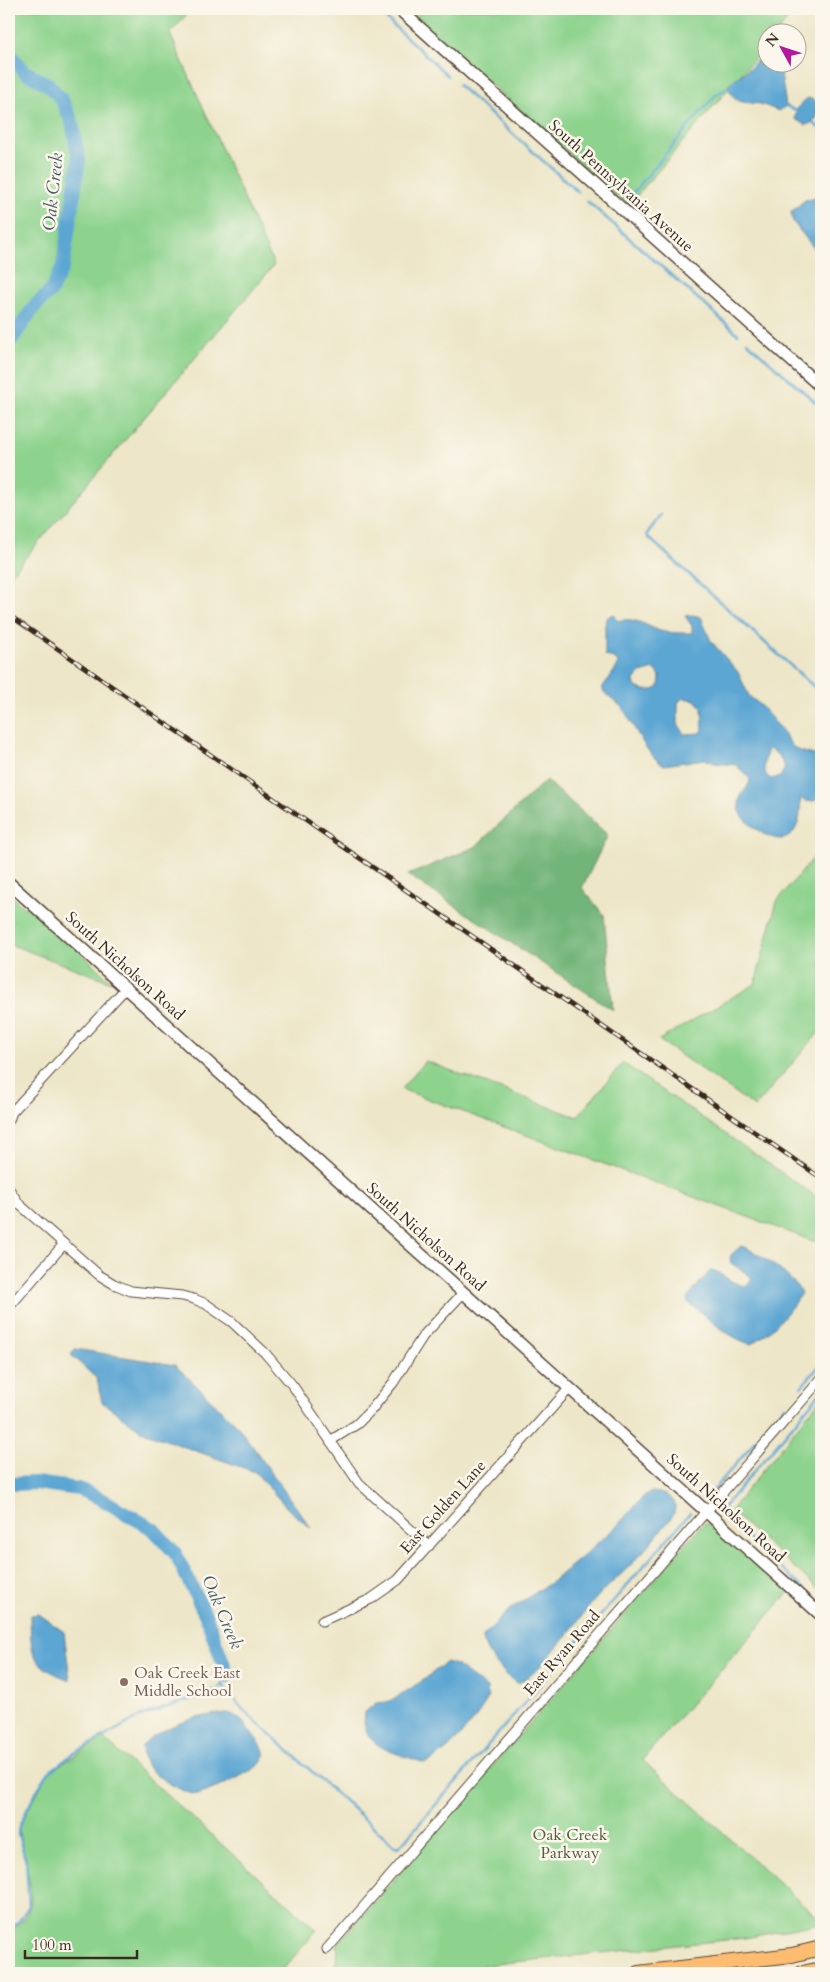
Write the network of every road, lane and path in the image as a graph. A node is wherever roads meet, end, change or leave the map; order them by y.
1 (399, 9) edge
2 (821, 387) edge
3 (9, 883) edge
4 (125, 989) junction
5 (10, 1114) edge
6 (9, 1189) edge
7 (64, 1244) junction
8 (463, 1293) junction
9 (9, 1307) edge
10 (821, 1378) edge
11 (568, 1390) junction
12 (330, 1441) junction
13 (707, 1513) junction
14 (429, 1546) junction
15 (821, 1614) edge
16 (322, 1621) dead end
17 (821, 1948) edge
18 (327, 1949) dead end
19 (821, 1969) edge
20 (638, 1973) edge
21 (802, 1973) edge

1 - 2 street, South Pennsylvania Avenue
3 - 4 street, South Nicholson Road
4 - 5 street
4 - 8 street, South Nicholson Road
6 - 7 street
7 - 9 street
7 - 12 street
8 - 11 street, South Nicholson Road
8 - 12 street
10 - 13 street, East Ryan Road
11 - 13 street, South Nicholson Road
11 - 14 street, East Golden Lane
12 - 14 street
13 - 15 street, South Nicholson Road
13 - 18 street, East Ryan Road
14 - 16 street, East Golden Lane
17 - 20 main road
19 - 21 main road

